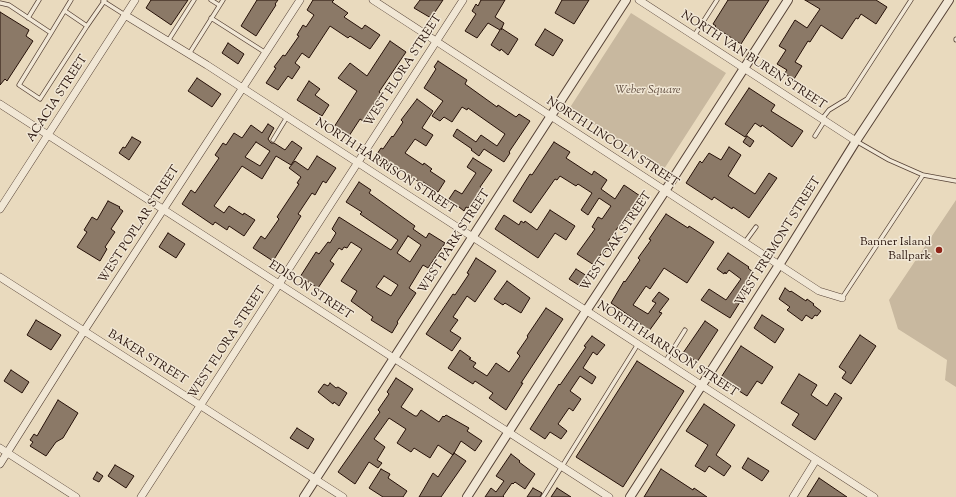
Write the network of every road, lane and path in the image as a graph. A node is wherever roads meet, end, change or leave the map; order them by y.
1 (39, 0) edge
2 (71, 0) edge
3 (104, 0) edge
4 (135, 0) edge
5 (194, 0) edge
6 (211, 0) edge
7 (223, 0) edge
8 (300, 0) edge
9 (373, 0) edge
10 (463, 0) edge
11 (626, 0) edge
12 (639, 0) edge
13 (717, 0) edge
14 (788, 0) edge
15 (911, 0) edge
16 (948, 0) edge
17 (2, 2) edge
18 (219, 5) junction
19 (64, 11) junction
20 (125, 15) junction
21 (28, 18) junction
22 (211, 18) junction
23 (87, 26) junction
24 (51, 33) junction
25 (694, 36) junction
26 (168, 41) junction
27 (436, 41) junction
28 (266, 52) junction
29 (189, 54) junction
30 (743, 68) junction
31 (242, 88) junction
32 (0, 104) edge
33 (551, 116) junction
34 (287, 117) junction
35 (824, 120) junction
36 (49, 135) junction
37 (815, 136) dead end
38 (273, 140) dead end
39 (856, 141) junction
40 (358, 163) junction
41 (923, 175) junction
42 (956, 181) edge
43 (665, 191) junction
44 (0, 209) edge
45 (164, 209) junction
46 (756, 227) dead end
47 (473, 237) junction
48 (744, 243) junction
49 (779, 265) junction
50 (0, 277) edge
51 (279, 284) junction
52 (842, 298) joint
53 (586, 311) junction
54 (685, 330) dead end
55 (84, 331) junction
56 (638, 344) junction
57 (394, 358) junction
58 (666, 362) junction
59 (702, 386) junction
60 (200, 405) junction
61 (509, 433) junction
62 (0, 448) edge
63 (7, 452) junction
64 (816, 460) junction
65 (0, 464) edge
66 (561, 466) junction
67 (315, 479) junction
68 (76, 497) edge
69 (141, 497) edge
70 (304, 497) edge
71 (343, 497) edge
72 (467, 497) edge
73 (543, 497) edge
74 (609, 497) edge
75 (630, 497) edge
76 (793, 497) edge
77 (874, 497) edge

1 - 21 lane
2 - 19 lane
3 - 20 lane
3 - 23 lane
4 - 20 street, ACACIA STREET
5 - 26 lane
6 - 18 lane
7 - 18 lane
8 - 28 street, WEST POPLAR STREET
9 - 27 street, NORTH LINCOLN STREET
10 - 27 street, WEST FLORA STREET
11 - 33 street, WEST PARK STREET
12 - 25 street, NORTH VAN BUREN STREET
13 - 25 lane
14 - 30 street, WEST OAK STREET
15 - 35 lane
16 - 39 street, WEST FREMONT STREET
17 - 21 lane
18 - 22 lane
19 - 23 lane
19 - 24 lane
20 - 26 street, NORTH HARRISON STREET
20 - 36 street, ACACIA STREET
21 - 24 lane
22 - 28 lane
22 - 29 lane
23 - 24 lane
25 - 30 street, NORTH VAN BUREN STREET
26 - 29 street, NORTH HARRISON STREET
27 - 33 street, NORTH LINCOLN STREET
27 - 40 street, WEST FLORA STREET
28 - 31 street, WEST POPLAR STREET
29 - 31 street, NORTH HARRISON STREET
30 - 35 street, NORTH VAN BUREN STREET
30 - 43 street, WEST OAK STREET
31 - 34 street, NORTH HARRISON STREET
31 - 45 street, WEST POPLAR STREET
32 - 36 street, EDISON STREET
33 - 43 street, NORTH LINCOLN STREET
33 - 47 street, WEST PARK STREET
34 - 38 lane
34 - 40 street, NORTH HARRISON STREET
35 - 37 lane
35 - 39 street, NORTH VAN BUREN STREET
36 - 44 street, ACACIA STREET
36 - 45 street, EDISON STREET
39 - 41 lane
39 - 49 street, WEST FREMONT STREET
40 - 47 street, NORTH HARRISON STREET
40 - 51 street, WEST FLORA STREET
41 - 42 lane
41 - 52 lane
43 - 48 street, NORTH LINCOLN STREET
43 - 53 street, WEST OAK STREET
45 - 51 street, EDISON STREET
45 - 55 street, WEST POPLAR STREET
46 - 48 lane
47 - 53 street, NORTH HARRISON STREET
47 - 57 street, WEST PARK STREET
48 - 49 street, NORTH LINCOLN STREET
49 - 52 street, NORTH LINCOLN STREET
49 - 59 street, WEST FREMONT STREET
50 - 55 street, BAKER STREET
51 - 57 street, EDISON STREET
51 - 60 street, WEST FLORA STREET
53 - 56 street, NORTH HARRISON STREET
53 - 61 street, WEST OAK STREET
54 - 58 lane
55 - 60 street, BAKER STREET
55 - 63 street, WEST POPLAR STREET
56 - 58 street, NORTH HARRISON STREET
56 - 66 lane
57 - 61 street, EDISON STREET
57 - 67 street, WEST PARK STREET
58 - 59 street, NORTH HARRISON STREET
59 - 64 street, NORTH HARRISON STREET
59 - 75 street, WEST FREMONT STREET
60 - 67 street, BAKER STREET
60 - 69 street, WEST FLORA STREET
61 - 66 street, EDISON STREET
61 - 72 street, WEST OAK STREET
62 - 63 street
63 - 65 street, WEST POPLAR STREET
63 - 68 street
64 - 76 street
64 - 77 street, NORTH HARRISON STREET
66 - 73 lane
66 - 74 street, EDISON STREET
67 - 70 street, WEST PARK STREET
67 - 71 street, BAKER STREET

